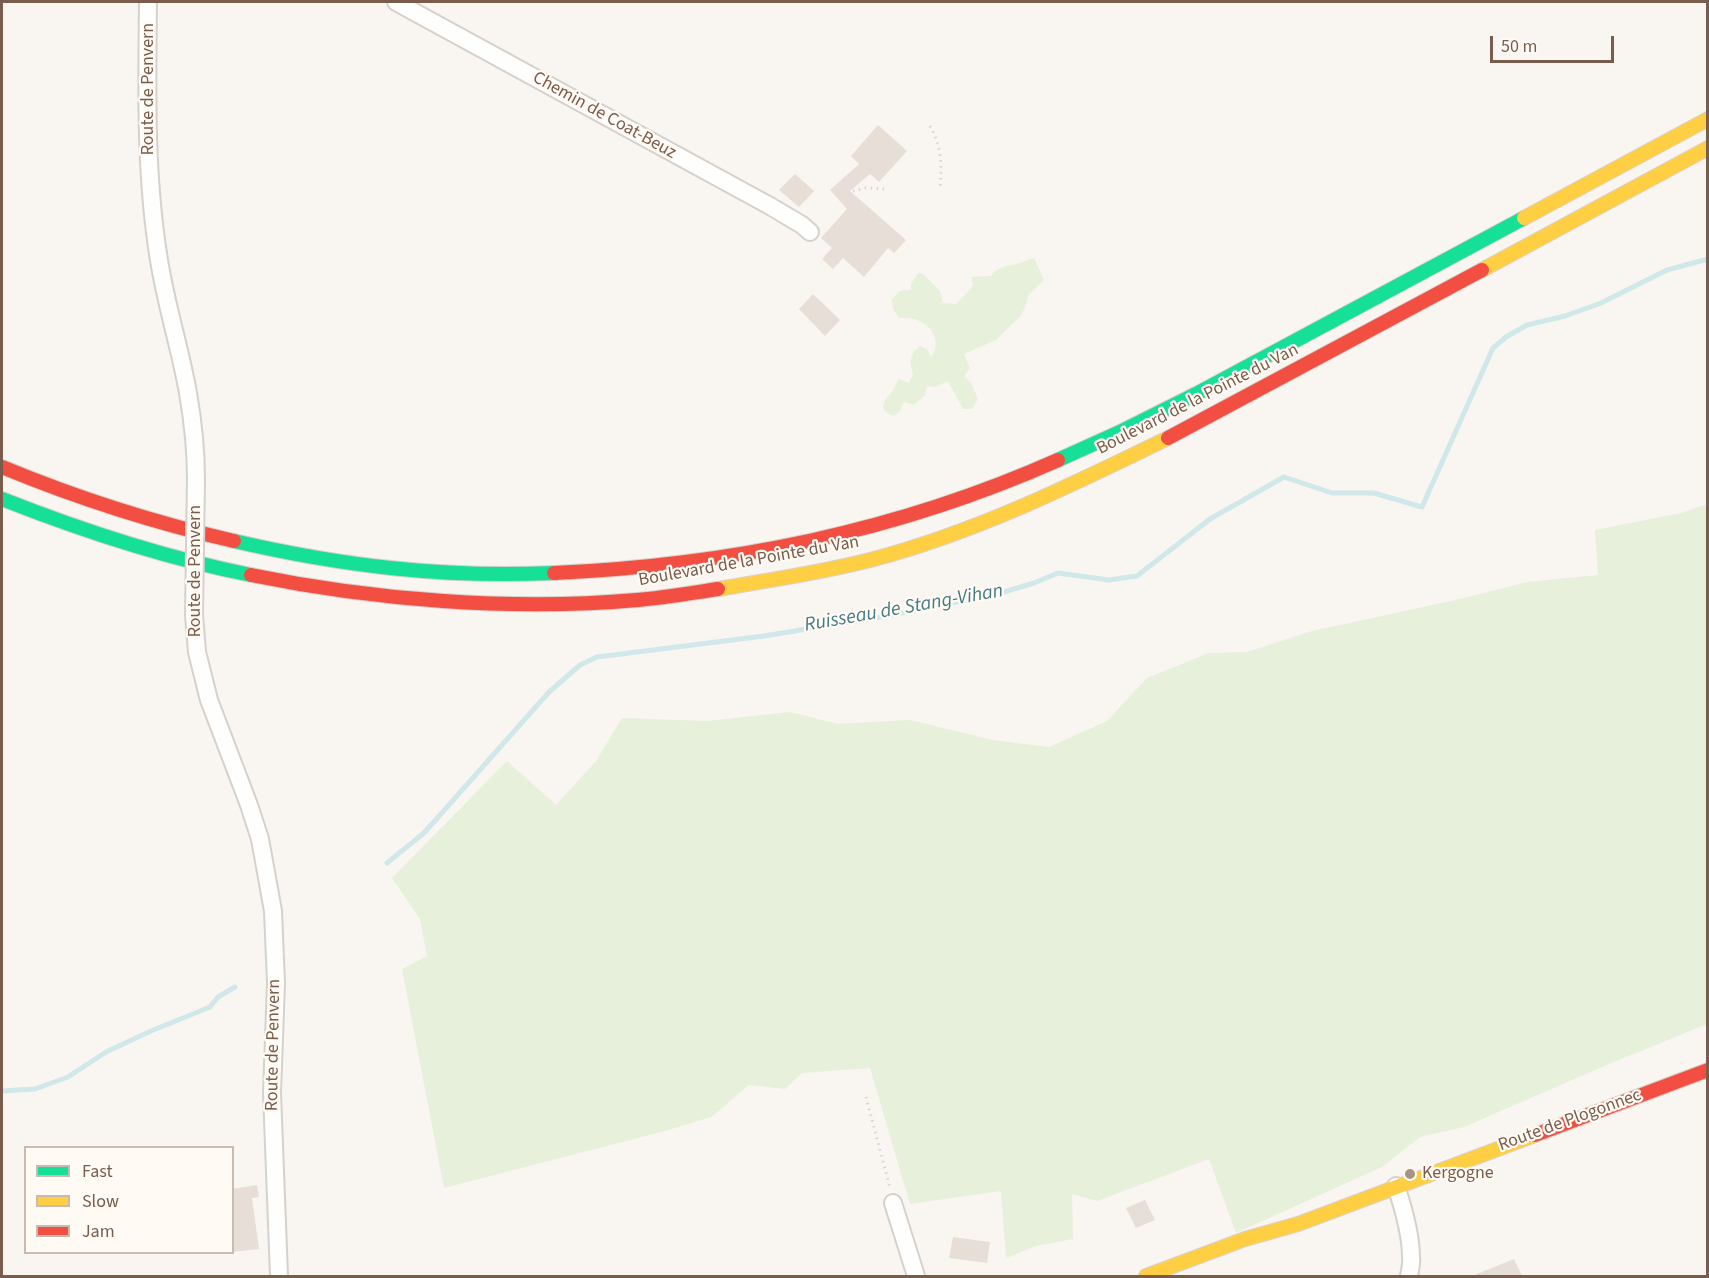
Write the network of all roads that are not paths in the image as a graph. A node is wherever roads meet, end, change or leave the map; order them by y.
1 (148, 2) edge
2 (396, 2) edge
3 (1707, 119) edge
4 (1707, 148) edge
5 (1487, 223) dead end
6 (810, 232) dead end
7 (1282, 348) junction
8 (2, 467) edge
9 (2, 499) edge
10 (1707, 1070) edge
11 (1396, 1186) junction
12 (893, 1203) road end
13 (1298, 1224) junction
14 (279, 1276) edge
15 (916, 1276) edge
16 (1146, 1276) edge
17 (1183, 1276) edge
18 (1409, 1276) edge

1 - 14 street, Route de Penvern, bridge
2 - 6 street, Chemin de Coat-Beuz
3 - 7 main road, Boulevard de la Pointe du Van
4 - 9 main road, Boulevard de la Pointe du Van
5 - 7 main road
7 - 8 main road, Boulevard de la Pointe du Van
10 - 11 main road, Route de Plogonnec
11 - 13 main road, Route de Plogonnec
11 - 18 street
12 - 15 street
13 - 16 main road, Route de Plogonnec
13 - 17 main road, Route de Plogonnec

